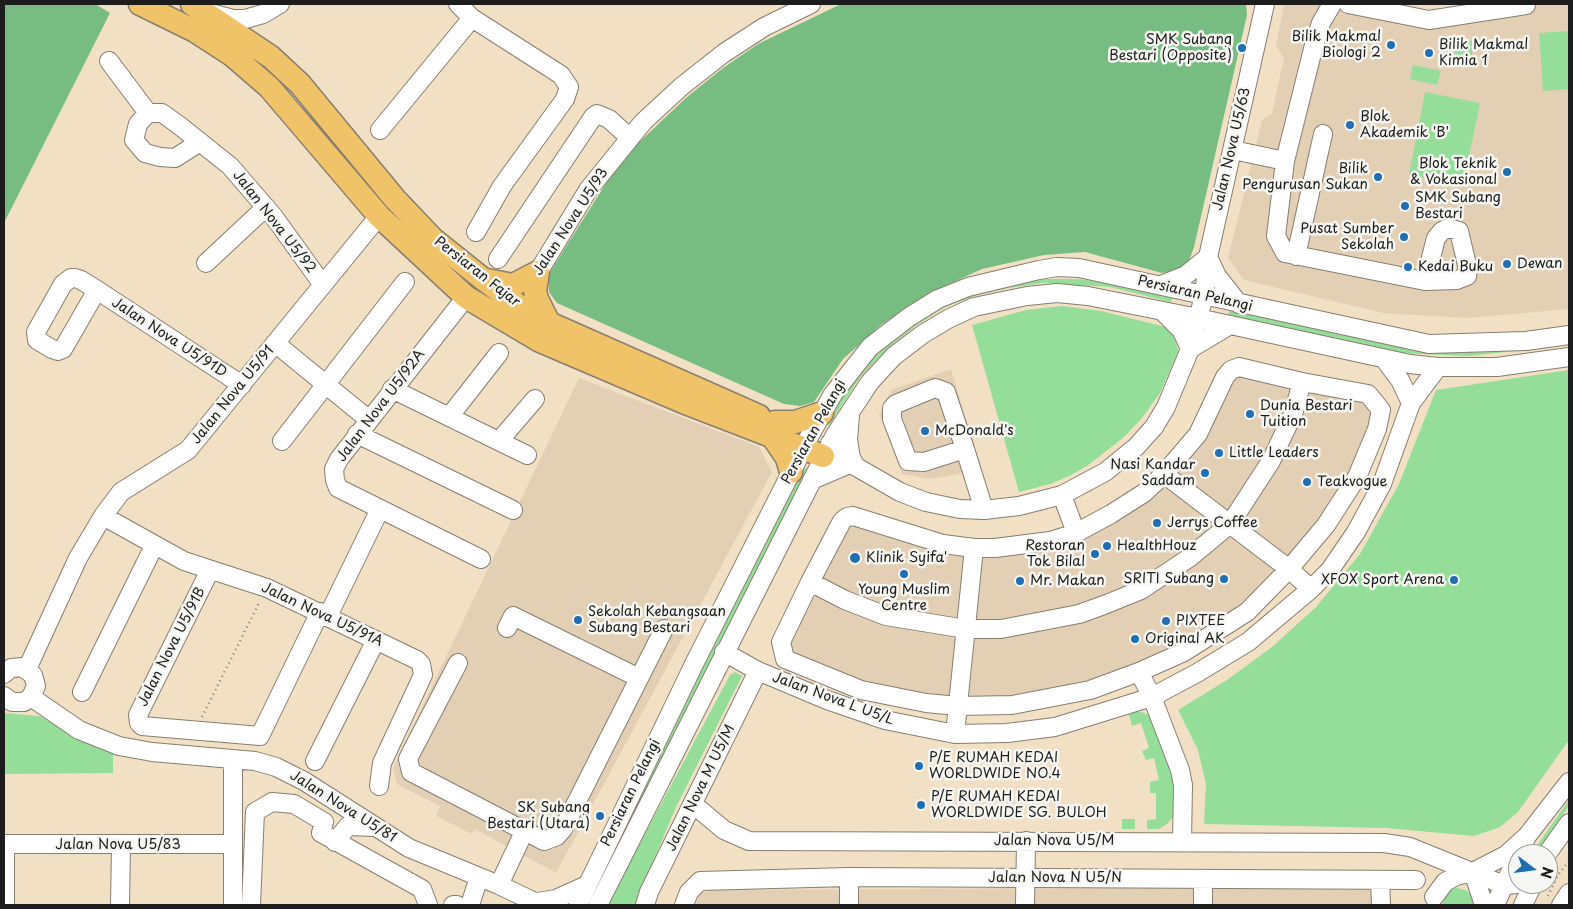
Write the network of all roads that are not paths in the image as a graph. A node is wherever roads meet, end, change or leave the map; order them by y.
1 (140, 4) edge
2 (280, 4) edge
3 (458, 4) edge
4 (1266, 4) edge
5 (1332, 4) edge
6 (1348, 4) edge
7 (802, 5) edge
8 (1526, 5) edge
9 (199, 8) edge
10 (263, 14) junction
11 (472, 18) junction
12 (271, 56) junction
13 (109, 61) dead end
14 (148, 113) junction
15 (380, 130) dead end
16 (1323, 134) dead end
17 (630, 138) junction
18 (200, 142) junction
19 (1233, 150) junction
20 (1285, 161) junction
21 (266, 207) junction
22 (380, 216) junction
23 (476, 232) dead end
24 (1296, 256) junction
25 (1208, 257) junction
26 (498, 259) dead end
27 (206, 263) dead end
28 (538, 272) junction
29 (483, 279) junction
30 (1425, 281) dead end
31 (405, 282) dead end
32 (323, 285) junction
33 (1161, 285) junction
34 (97, 290) dead end
35 (1204, 296) junction
36 (466, 297) junction
37 (1239, 304) junction
38 (1162, 310) junction
39 (513, 314) junction
40 (1198, 318) junction
41 (549, 323) junction
42 (1230, 325) junction
43 (1569, 335) edge
44 (275, 343) junction
45 (1190, 349) junction
46 (499, 353) dead end
47 (1569, 357) edge
48 (1385, 360) junction
49 (1438, 367) junction
50 (1302, 382) junction
51 (325, 384) junction
52 (242, 385) junction
53 (392, 389) junction
54 (535, 399) dead end
55 (1411, 403) junction
56 (850, 411) junction
57 (822, 413) junction
58 (449, 417) junction
59 (368, 419) junction
60 (773, 429) junction
61 (357, 434) junction
62 (282, 441) dead end
63 (499, 441) junction
64 (821, 448) junction
65 (965, 449) junction
66 (527, 455) dead end
67 (856, 466) junction
68 (792, 472) junction
69 (1164, 474) junction
70 (812, 480) junction
71 (1062, 495) junction
72 (380, 509) junction
73 (513, 510) dead end
74 (984, 510) junction
75 (103, 516) junction
76 (1230, 524) junction
77 (1076, 533) junction
78 (154, 546) junction
79 (974, 548) junction
80 (482, 559) dead end
81 (1289, 569) junction
82 (210, 570) junction
83 (810, 582) junction
84 (1311, 589) junction
85 (324, 614) junction
86 (506, 628) dead end
87 (664, 629) dead end
88 (966, 629) junction
89 (376, 640) junction
90 (724, 652) junction
91 (458, 663) dead end
92 (27, 669) junction
93 (758, 671) junction
94 (1139, 672) junction
95 (4, 674) edge
96 (639, 678) junction
97 (82, 692) dead end
98 (4, 696) edge
99 (31, 697) junction
100 (1152, 697) junction
101 (958, 706) junction
102 (955, 734) junction
103 (233, 759) junction
104 (315, 761) dead end
105 (1569, 782) edge
106 (380, 786) dead end
107 (337, 802) junction
108 (693, 804) junction
109 (324, 822) junction
110 (1569, 823) edge
111 (374, 827) junction
112 (524, 832) junction
113 (1527, 836) junction
114 (1026, 841) junction
115 (335, 842) junction
116 (1182, 842) junction
117 (5, 844) edge
118 (233, 844) junction
119 (1523, 844) edge
120 (1554, 844) edge
121 (121, 846) junction
122 (1426, 854) junction
123 (1473, 872) junction
124 (479, 877) junction
125 (849, 877) junction
126 (1025, 878) junction
127 (1203, 879) junction
128 (1380, 880) junction
129 (1416, 880) dead end
130 (1508, 883) edge
131 (499, 885) junction
132 (585, 886) junction
133 (1508, 888) edge
134 (1569, 893) edge
135 (1433, 901) edge
136 (1553, 903) edge
137 (540, 904) edge
138 (5, 905) edge
139 (120, 905) edge
140 (232, 905) edge
141 (251, 905) edge
142 (428, 905) edge
143 (453, 905) edge
144 (457, 905) edge
145 (470, 905) edge
146 (578, 905) edge
147 (598, 905) edge
148 (645, 905) edge
149 (684, 905) edge
150 (849, 905) edge
151 (1025, 905) edge
152 (1203, 905) edge
153 (1380, 905) edge
154 (1484, 905) edge
155 (1495, 905) edge

1 - 22 main road
2 - 10 street
3 - 11 street
4 - 19 street, Jalan Nova U5/63
5 - 20 street
6 - 8 street
7 - 17 street, Jalan Nova U5/93
9 - 10 street
9 - 12 main road, Persiaran Fajar
10 - 12 street
11 - 15 street
11 - 23 street
12 - 29 main road, Persiaran Fajar
13 - 14 street
14 - 18 street, Jalan Nova U5/92
14 - 18 street
16 - 24 street
17 - 26 street
17 - 28 street, Jalan Nova U5/93
18 - 21 street, Jalan Nova U5/92
19 - 20 street
19 - 25 street, Jalan Nova U5/63
20 - 24 street
21 - 27 street
21 - 32 street, Jalan Nova U5/92
22 - 32 street, Jalan Nova U5/91
22 - 36 main road
24 - 30 street
25 - 33 street
25 - 35 street, Jalan Nova U5/63
25 - 37 street
28 - 29 main road
28 - 39 street, Jalan Nova U5/93
28 - 41 main road
29 - 39 main road, Persiaran Fajar
31 - 51 street
32 - 44 street, Jalan Nova U5/91
33 - 35 street, Persiaran Pelangi
33 - 57 street, Persiaran Pelangi
34 - 52 street, Jalan Nova U5/91D
35 - 37 street, Persiaran Pelangi
35 - 40 street, Jalan Nova U5/63
36 - 39 main road
36 - 53 street, Jalan Nova U5/92A
37 - 43 street, Persiaran Pelangi
38 - 40 street, Persiaran Pelangi
38 - 45 street
38 - 56 street, Persiaran Pelangi
39 - 41 main road, Persiaran Fajar
39 - 60 main road
40 - 42 street, Persiaran Pelangi
40 - 45 street, Jalan Nova U5/63
41 - 60 main road, Persiaran Fajar
42 - 45 street
42 - 48 street, Persiaran Pelangi
44 - 51 street
44 - 52 street, Jalan Nova U5/91
45 - 71 street, Jalan Nova U5/63
46 - 58 street
47 - 49 street, Persiaran Pelangi
48 - 49 street, Persiaran Pelangi
48 - 55 street
49 - 55 street, Jalan Nova L U5/L
50 - 69 street
50 - 76 street
50 - 81 street
51 - 59 street
51 - 62 street
52 - 75 street, Jalan Nova U5/91
53 - 58 street
53 - 59 street, Jalan Nova U5/92A
54 - 63 street
55 - 84 street, Jalan Nova L U5/L
56 - 64 street, Persiaran Pelangi
56 - 67 street
57 - 60 main road
57 - 64 street, Persiaran Pelangi
58 - 63 street
59 - 61 street, Jalan Nova U5/92A
60 - 64 main road
60 - 68 main road
61 - 72 street, Jalan Nova U5/92A
61 - 73 street
63 - 66 street
64 - 67 street, Jalan Nova U5/63
64 - 68 street, Persiaran Pelangi
64 - 70 street, Persiaran Pelangi
65 - 65 street
65 - 74 street
67 - 70 street
67 - 74 street, Jalan Nova U5/63
68 - 132 street, Persiaran Pelangi
69 - 76 street
69 - 77 street
70 - 90 street, Persiaran Pelangi
71 - 74 street, Jalan Nova U5/63
71 - 77 street
72 - 80 street, Jalan Nova U5/92A
72 - 85 street
75 - 78 street, Jalan Nova U5/91A
75 - 92 street, Jalan Nova U5/91
76 - 81 street
76 - 88 street
77 - 79 street
78 - 82 street, Jalan Nova U5/91A
78 - 97 street
79 - 83 street
79 - 88 street
81 - 84 street
81 - 94 street
82 - 85 street, Jalan Nova U5/91A
82 - 85 street, Jalan Nova U5/91B
83 - 88 street
83 - 101 street
84 - 100 street, Jalan Nova L U5/L
85 - 89 street, Jalan Nova U5/91A
86 - 96 street
87 - 96 street
88 - 101 street
89 - 104 street
89 - 106 street, Jalan Nova U5/91A
90 - 93 street, Jalan Nova L U5/L
90 - 147 street, Persiaran Pelangi
91 - 112 street
92 - 95 street
92 - 99 street
93 - 102 street, Jalan Nova L U5/L
93 - 108 street, Jalan Nova M U5/M
94 - 100 street
94 - 101 street
96 - 112 street
98 - 99 street
99 - 103 street, Jalan Nova U5/81
100 - 102 street, Jalan Nova L U5/L
100 - 116 street
101 - 102 street
103 - 107 street, Jalan Nova U5/81
103 - 118 street
105 - 113 street
107 - 109 street
107 - 111 street, Jalan Nova U5/81
108 - 114 street, Jalan Nova U5/M
108 - 148 street, Jalan Nova M U5/M
109 - 115 street
109 - 141 street
110 - 120 street
111 - 115 street
111 - 124 street, Jalan Nova U5/81
112 - 131 street
113 - 119 street
113 - 123 street
114 - 116 street, Jalan Nova U5/M
114 - 126 street
115 - 142 street
116 - 122 street, Jalan Nova U5/M
117 - 121 street, Jalan Nova U5/83
117 - 138 street
118 - 121 street, Jalan Nova U5/83
118 - 140 street
121 - 139 street
122 - 123 street, Jalan Nova U5/M
122 - 135 street
123 - 130 street, Jalan Nova U5/M
123 - 135 street
123 - 154 street
124 - 131 street, Jalan Nova U5/81
124 - 145 street
125 - 126 street, Jalan Nova N U5/N
125 - 149 street, Jalan Nova N U5/N
125 - 150 street
126 - 127 street, Jalan Nova N U5/N
126 - 151 street
127 - 128 street, Jalan Nova N U5/N
127 - 152 street
128 - 129 street, Jalan Nova N U5/N
128 - 153 street
131 - 137 street, Jalan Nova U5/81
132 - 137 street
132 - 146 street, Persiaran Pelangi
133 - 155 street
134 - 136 street
143 - 144 street

